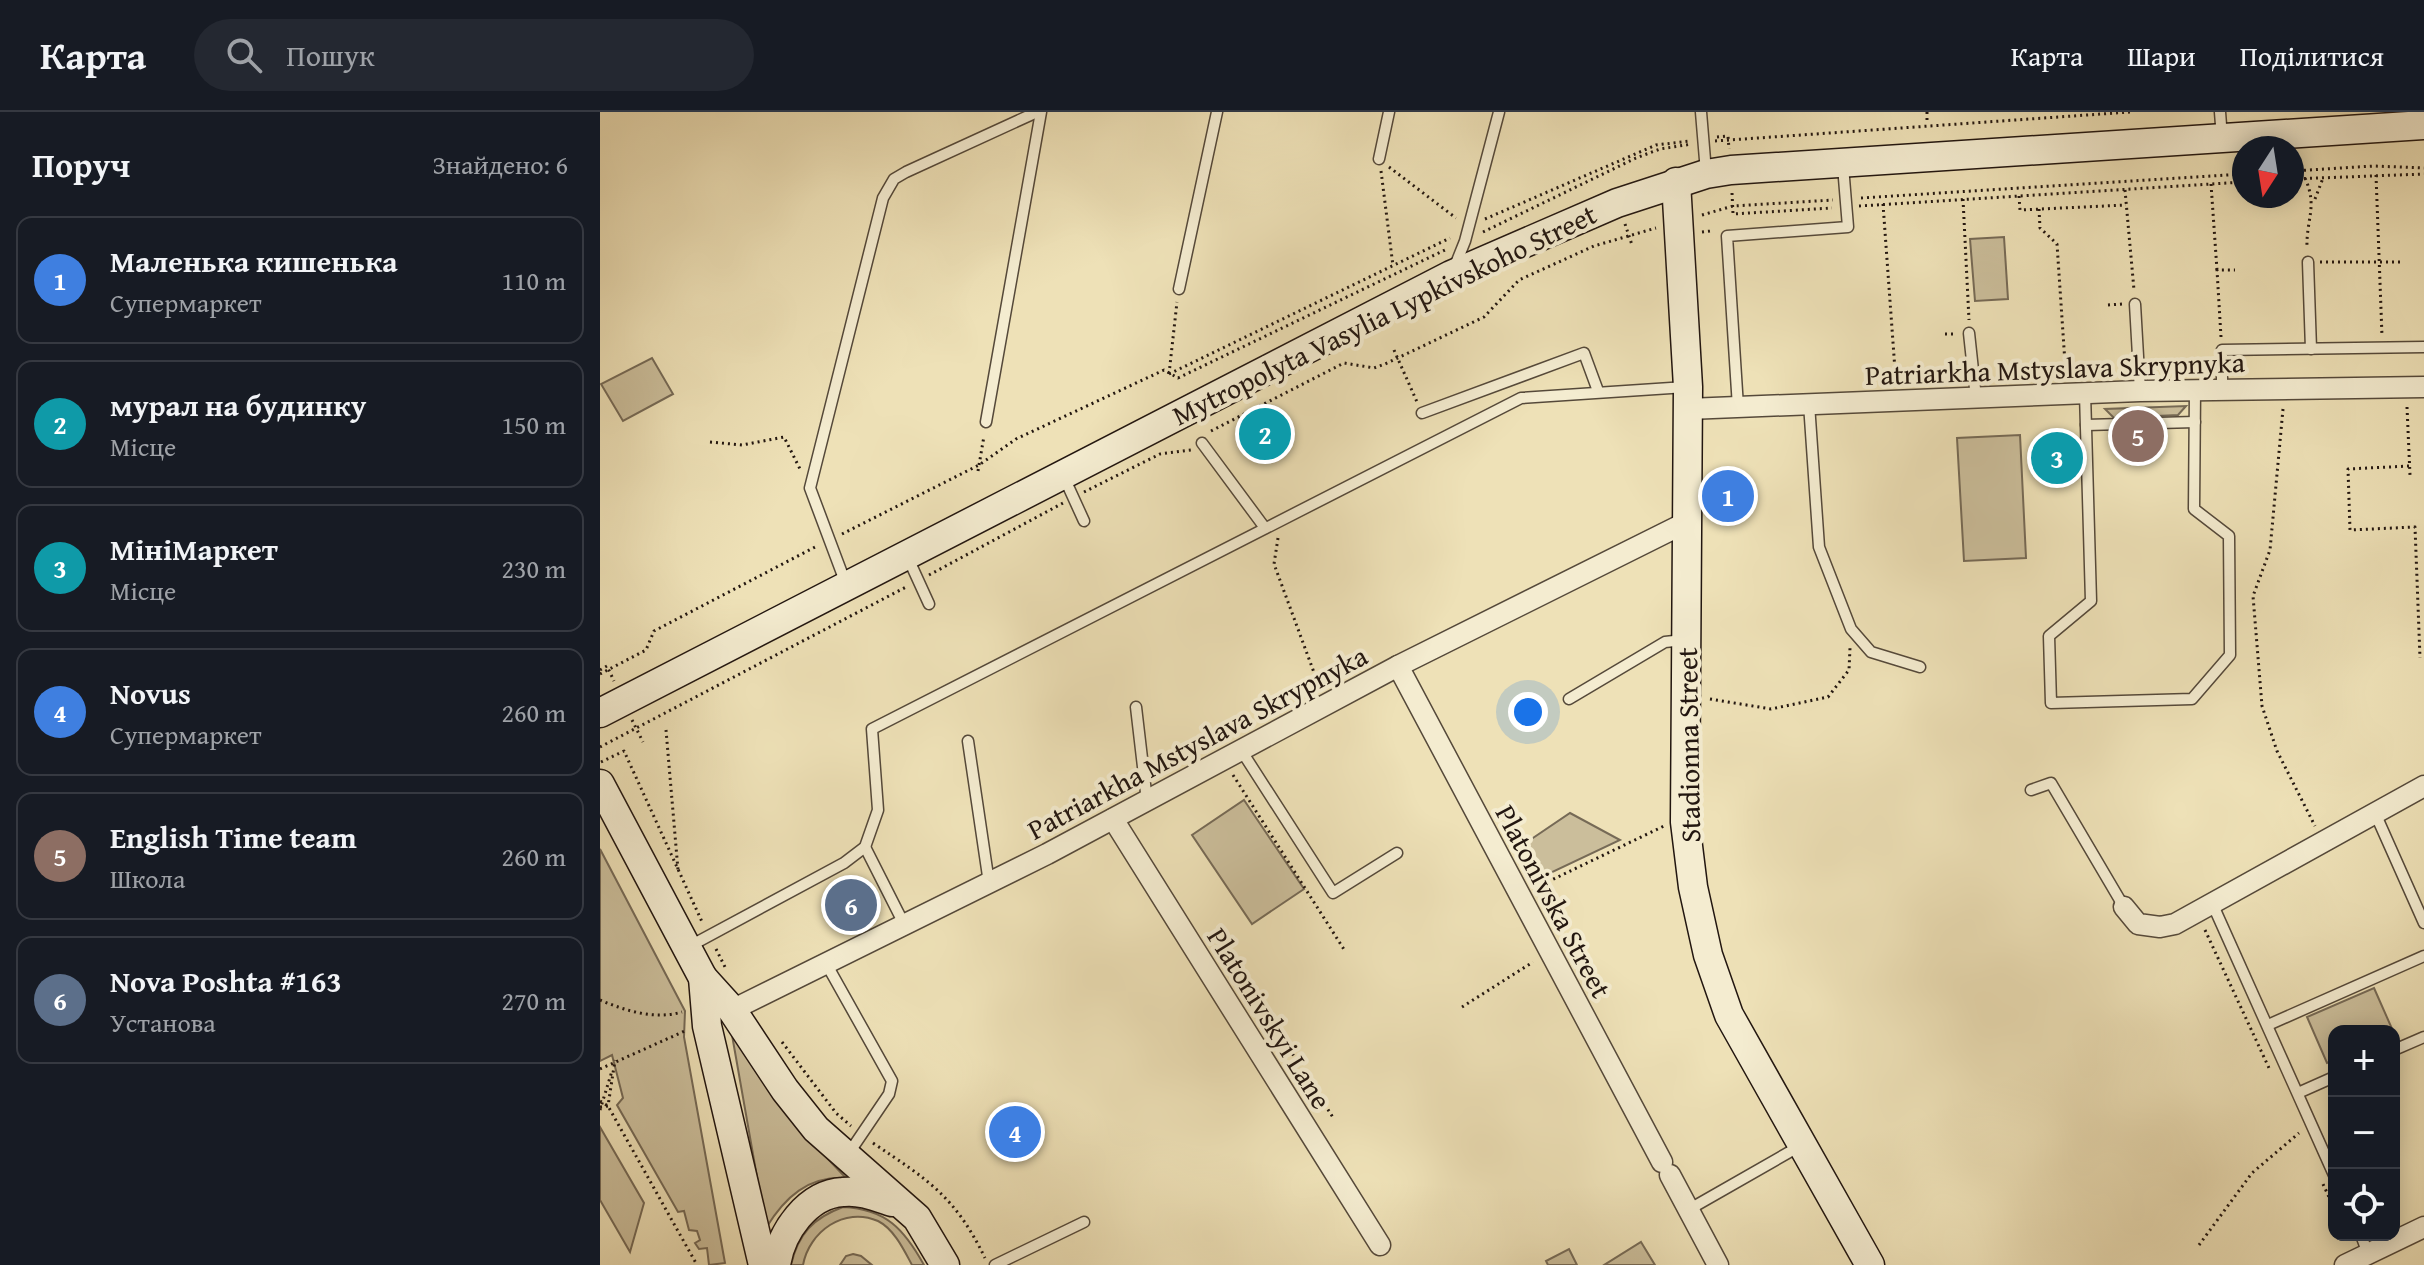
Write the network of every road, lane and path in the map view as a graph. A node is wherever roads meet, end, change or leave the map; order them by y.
1 (1039, 112) edge
2 (1217, 112) edge
3 (1389, 112) edge
4 (1499, 112) edge
5 (1701, 112) edge
6 (1927, 112) edge
7 (1927, 123) dead end
8 (2221, 125) edge
9 (2424, 125) edge
10 (1728, 136) dead end
11 (1683, 142) dead end
12 (1379, 159) junction
13 (1843, 164) junction
14 (2424, 168) edge
15 (2304, 170) edge
16 (1718, 172) junction
17 (2424, 174) edge
18 (2232, 175) edge
19 (2376, 175) junction
20 (2305, 178) joint
21 (2323, 178) junction
22 (1676, 182) junction
23 (2232, 183) edge
24 (2211, 184) junction
25 (2125, 190) junction
26 (2019, 196) junction
27 (1963, 199) junction
28 (2315, 199) junction
29 (1846, 203) junction
30 (1883, 204) junction
31 (2126, 205) junction
32 (1733, 206) junction
33 (2039, 209) junction
34 (1680, 221) junction
35 (1468, 228) junction
36 (2379, 261) junction
37 (2308, 262) junction
38 (2402, 262) dead end
39 (1393, 267) junction
40 (2217, 270) junction
41 (2235, 270) dead end
42 (1451, 275) junction
43 (1179, 289) joint
44 (2135, 304) junction
45 (2108, 305) dead end
46 (1969, 333) junction
47 (1945, 334) dead end
48 (2424, 347) edge
49 (2383, 348) junction
50 (2311, 349) junction
51 (1394, 350) dead end
52 (2222, 350) junction
53 (2415, 388) edge
54 (2284, 389) junction
55 (2195, 390) junction
56 (2222, 390) junction
57 (1598, 391) junction
58 (2140, 391) junction
59 (2076, 394) junction
60 (1688, 398) junction
61 (1976, 398) junction
62 (1897, 401) junction
63 (1809, 404) junction
64 (1738, 407) junction
65 (1422, 413) joint
66 (986, 422) joint
67 (2195, 422) junction
68 (2086, 425) junction
69 (710, 442) dead end
70 (1202, 443) junction
71 (2409, 466) junction
72 (978, 471) dead end
73 (2410, 475) dead end
74 (1068, 485) junction
75 (810, 488) junction
76 (1281, 520) junction
77 (1084, 521) dead end
78 (1687, 522) junction
79 (1265, 528) junction
80 (906, 553) junction
81 (918, 581) junction
82 (846, 584) junction
83 (929, 604) dead end
84 (1851, 629) junction
85 (1687, 640) junction
86 (2420, 658) dead end
87 (1398, 666) junction
88 (1920, 667) dead end
89 (1569, 699) dead end
90 (1705, 699) dead end
91 (1326, 704) junction
92 (1136, 707) dead end
93 (600, 713) edge
94 (666, 730) dead end
95 (968, 741) dead end
96 (600, 747) edge
97 (1232, 755) junction
98 (600, 762) edge
99 (600, 784) edge
100 (2424, 786) edge
101 (2031, 790) dead end
102 (1147, 801) junction
103 (2375, 813) junction
104 (1113, 819) junction
105 (1685, 822) junction
106 (2323, 841) junction
107 (865, 847) junction
108 (1397, 853) dead end
109 (679, 876) junction
110 (989, 883) junction
111 (1519, 896) junction
112 (2124, 907) joint
113 (2204, 908) junction
114 (2424, 923) edge
115 (904, 924) junction
116 (698, 942) junction
117 (1345, 951) dead end
118 (1550, 952) junction
119 (2424, 956) edge
120 (827, 965) junction
121 (715, 976) junction
122 (1244, 978) dead end
123 (600, 1000) edge
124 (1462, 1007) dead end
125 (732, 1010) junction
126 (685, 1011) dead end
127 (2268, 1025) junction
128 (691, 1029) dead end
129 (2424, 1037) edge
130 (2400, 1047) edge
131 (615, 1060) junction
132 (600, 1069) edge
133 (2273, 1077) dead end
134 (2328, 1080) edge
135 (2298, 1093) junction
136 (600, 1106) edge
137 (608, 1106) junction
138 (1334, 1119) dead end
139 (1802, 1145) junction
140 (2305, 1146) dead end
141 (845, 1158) junction
142 (2331, 1169) edge
143 (2322, 1183) dead end
144 (2328, 1196) edge
145 (904, 1206) junction
146 (1688, 1210) junction
147 (1084, 1222) dead end
148 (2423, 1230) edge
149 (2364, 1244) edge
150 (1380, 1245) dead end
151 (2199, 1245) dead end
152 (697, 1265) edge
153 (763, 1265) edge
154 (776, 1265) edge
155 (945, 1265) edge
156 (995, 1265) edge
157 (1718, 1265) edge
158 (1870, 1265) edge
159 (2345, 1265) edge

1 - 66 lane
1 - 75 lane
2 - 43 lane
3 - 12 lane
4 - 35 lane
5 - 16 lane
6 - 7 path
8 - 9 street, Mytropolyta Vasylia Lypkivskoho Street
8 - 13 street, Mytropolyta Vasylia Lypkivskoho Street
10 - 16 path
11 - 35 path
12 - 35 path
12 - 39 path
13 - 16 street, Mytropolyta Vasylia Lypkivskoho Street
13 - 29 lane
14 - 15 path
16 - 22 street, Mytropolyta Vasylia Lypkivskoho Street
16 - 32 path
17 - 19 path
18 - 29 path
19 - 21 path
19 - 36 path
20 - 21 path
20 - 28 path
21 - 28 path
22 - 34 street, Stadionna Street
22 - 42 street, Mytropolyta Vasylia Lypkivskoho Street
23 - 24 path
24 - 25 path
24 - 40 path
25 - 26 path
25 - 31 path
26 - 27 path
26 - 33 path
27 - 30 path
27 - 46 path
28 - 37 path
29 - 30 path
29 - 32 path
29 - 32 path
29 - 64 lane
30 - 62 path
31 - 33 path
31 - 44 path
32 - 34 path
33 - 59 path
34 - 60 street, Stadionna Street
34 - 70 path
35 - 39 path
35 - 42 lane
36 - 37 path
36 - 38 path
36 - 49 path
37 - 50 lane
39 - 43 path
40 - 41 path
40 - 52 path
42 - 74 street, Mytropolyta Vasylia Lypkivskoho Street
44 - 45 path
44 - 58 lane
46 - 47 path
46 - 61 lane
48 - 49 lane
49 - 50 lane
50 - 52 lane
51 - 65 path
52 - 56 lane
53 - 54 street, Patriarkha Mstyslava Skrypnyka
53 - 71 path
54 - 56 street, Patriarkha Mstyslava Skrypnyka
54 - 106 path
55 - 56 street, Patriarkha Mstyslava Skrypnyka
55 - 58 street, Patriarkha Mstyslava Skrypnyka
55 - 67 lane
57 - 60 lane
57 - 65 lane
57 - 76 lane
58 - 59 street, Patriarkha Mstyslava Skrypnyka
59 - 61 street, Patriarkha Mstyslava Skrypnyka
59 - 68 lane
60 - 64 street, Patriarkha Mstyslava Skrypnyka
60 - 78 street, Stadionna Street
61 - 62 street, Patriarkha Mstyslava Skrypnyka
62 - 63 street, Patriarkha Mstyslava Skrypnyka
63 - 64 street, Patriarkha Mstyslava Skrypnyka
63 - 84 lane
66 - 72 path
67 - 68 lane
67 - 68 lane
69 - 75 path
70 - 74 path
70 - 79 lane
71 - 73 path
71 - 86 path
74 - 77 lane
74 - 80 street, Mytropolyta Vasylia Lypkivskoho Street
74 - 81 path
75 - 82 lane
76 - 79 lane
76 - 91 path
78 - 85 street, Stadionna Street
78 - 87 street, Patriarkha Mstyslava Skrypnyka
79 - 107 lane
80 - 81 lane
80 - 82 street, Mytropolyta Vasylia Lypkivskoho Street
81 - 83 lane
81 - 96 path
82 - 93 street, Mytropolyta Vasylia Lypkivskoho Street
84 - 88 lane
84 - 90 path
85 - 89 lane
85 - 105 street, Stadionna Street
87 - 91 street, Patriarkha Mstyslava Skrypnyka
87 - 111 street, Platonivska Street
91 - 97 street, Patriarkha Mstyslava Skrypnyka
92 - 102 lane
94 - 109 path
95 - 110 lane
97 - 102 street, Patriarkha Mstyslava Skrypnyka
97 - 108 lane
97 - 117 path
98 - 109 path
99 - 116 street
100 - 103 street
101 - 112 lane
102 - 104 street, Patriarkha Mstyslava Skrypnyka
103 - 106 street
103 - 114 lane
104 - 110 street, Patriarkha Mstyslava Skrypnyka
104 - 150 street, Platonivskyi Lane
105 - 111 path
105 - 139 street, Stadionna Street
106 - 113 street
107 - 115 lane
107 - 116 lane
109 - 116 path
110 - 115 street, Patriarkha Mstyslava Skrypnyka
111 - 118 street, Platonivska Street
112 - 113 street
113 - 127 lane
113 - 133 path
115 - 120 street, Patriarkha Mstyslava Skrypnyka
116 - 121 street
116 - 121 path
118 - 124 path
118 - 146 street, Platonivska Street
119 - 127 lane
120 - 125 street, Patriarkha Mstyslava Skrypnyka
120 - 141 lane
121 - 125 street
121 - 153 street
122 - 138 path
123 - 126 path
125 - 141 street
127 - 135 lane
128 - 131 path
129 - 130 lane
131 - 132 path
131 - 136 path
131 - 137 path
134 - 135 lane
135 - 142 lane
136 - 137 path
137 - 152 path
139 - 146 lane
139 - 158 street, Stadionna Street
140 - 151 path
141 - 145 street
143 - 144 path
145 - 154 street
145 - 155 street
146 - 157 street, Platonivska Street
147 - 156 lane
148 - 149 street
149 - 159 street

